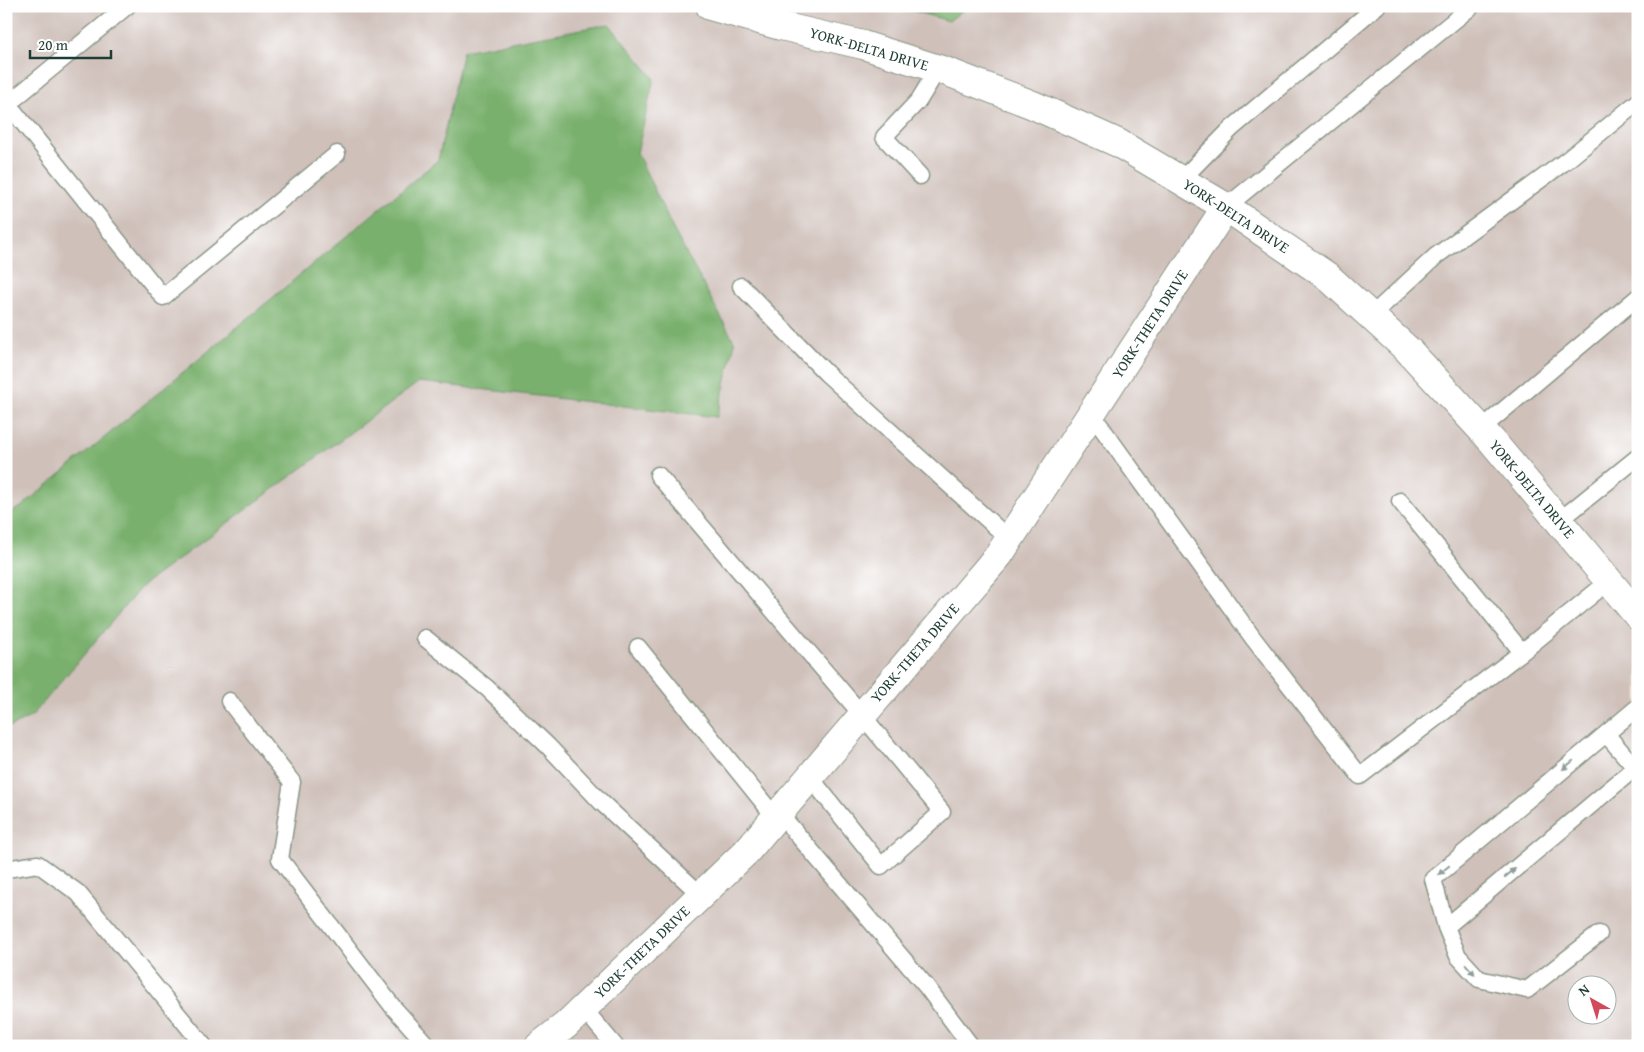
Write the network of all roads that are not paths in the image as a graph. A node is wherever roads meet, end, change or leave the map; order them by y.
1 (127, 6) edge
2 (710, 6) edge
3 (1377, 6) edge
4 (1472, 6) edge
5 (938, 69) junction
6 (1638, 102) edge
7 (337, 154) dead end
8 (920, 176) dead end
9 (1181, 180) junction
10 (1226, 207) junction
11 (740, 286) dead end
12 (1638, 297) edge
13 (1371, 316) junction
14 (1092, 413) junction
15 (1481, 429) junction
16 (1638, 457) edge
17 (658, 475) dead end
18 (1400, 501) dead end
19 (1559, 522) junction
20 (1010, 539) junction
21 (1609, 581) junction
22 (1635, 606) edge
23 (425, 638) dead end
24 (638, 647) dead end
25 (1522, 652) junction
26 (229, 701) dead end
27 (1638, 707) edge
28 (862, 715) junction
29 (1606, 734) junction
30 (1637, 770) edge
31 (810, 777) junction
32 (777, 815) junction
33 (6, 869) edge
34 (701, 895) junction
35 (1446, 927) junction
36 (1599, 934) dead end
37 (583, 1008) junction
38 (204, 1046) edge
39 (428, 1046) edge
40 (539, 1046) edge
41 (615, 1046) edge
42 (972, 1046) edge

1 - 7 lane
2 - 5 street, YORK-DELTA DRIVE
3 - 9 lane
4 - 10 lane
5 - 8 lane
5 - 9 street, YORK-DELTA DRIVE
6 - 13 lane
9 - 10 street, YORK-DELTA DRIVE
10 - 13 street, YORK-DELTA DRIVE
10 - 14 street, YORK-THETA DRIVE
11 - 20 lane
12 - 15 lane
13 - 15 street, YORK-DELTA DRIVE
14 - 20 street, YORK-THETA DRIVE
14 - 25 lane
15 - 19 street, YORK-DELTA DRIVE
16 - 19 lane
17 - 28 lane
18 - 25 lane
19 - 21 street, YORK-DELTA DRIVE
20 - 28 street, YORK-THETA DRIVE
21 - 22 street, YORK-DELTA DRIVE
21 - 25 lane
23 - 34 lane
24 - 32 lane
26 - 39 lane
27 - 29 lane
28 - 31 street, YORK-THETA DRIVE
28 - 31 lane
29 - 30 lane
29 -> 35 lane
35 -> 30 lane
31 - 32 street, YORK-THETA DRIVE
32 - 34 street, YORK-THETA DRIVE
32 - 42 lane
33 - 38 lane
34 - 37 street, YORK-THETA DRIVE
35 -> 36 lane
37 - 40 street, YORK-THETA DRIVE
37 - 41 lane

